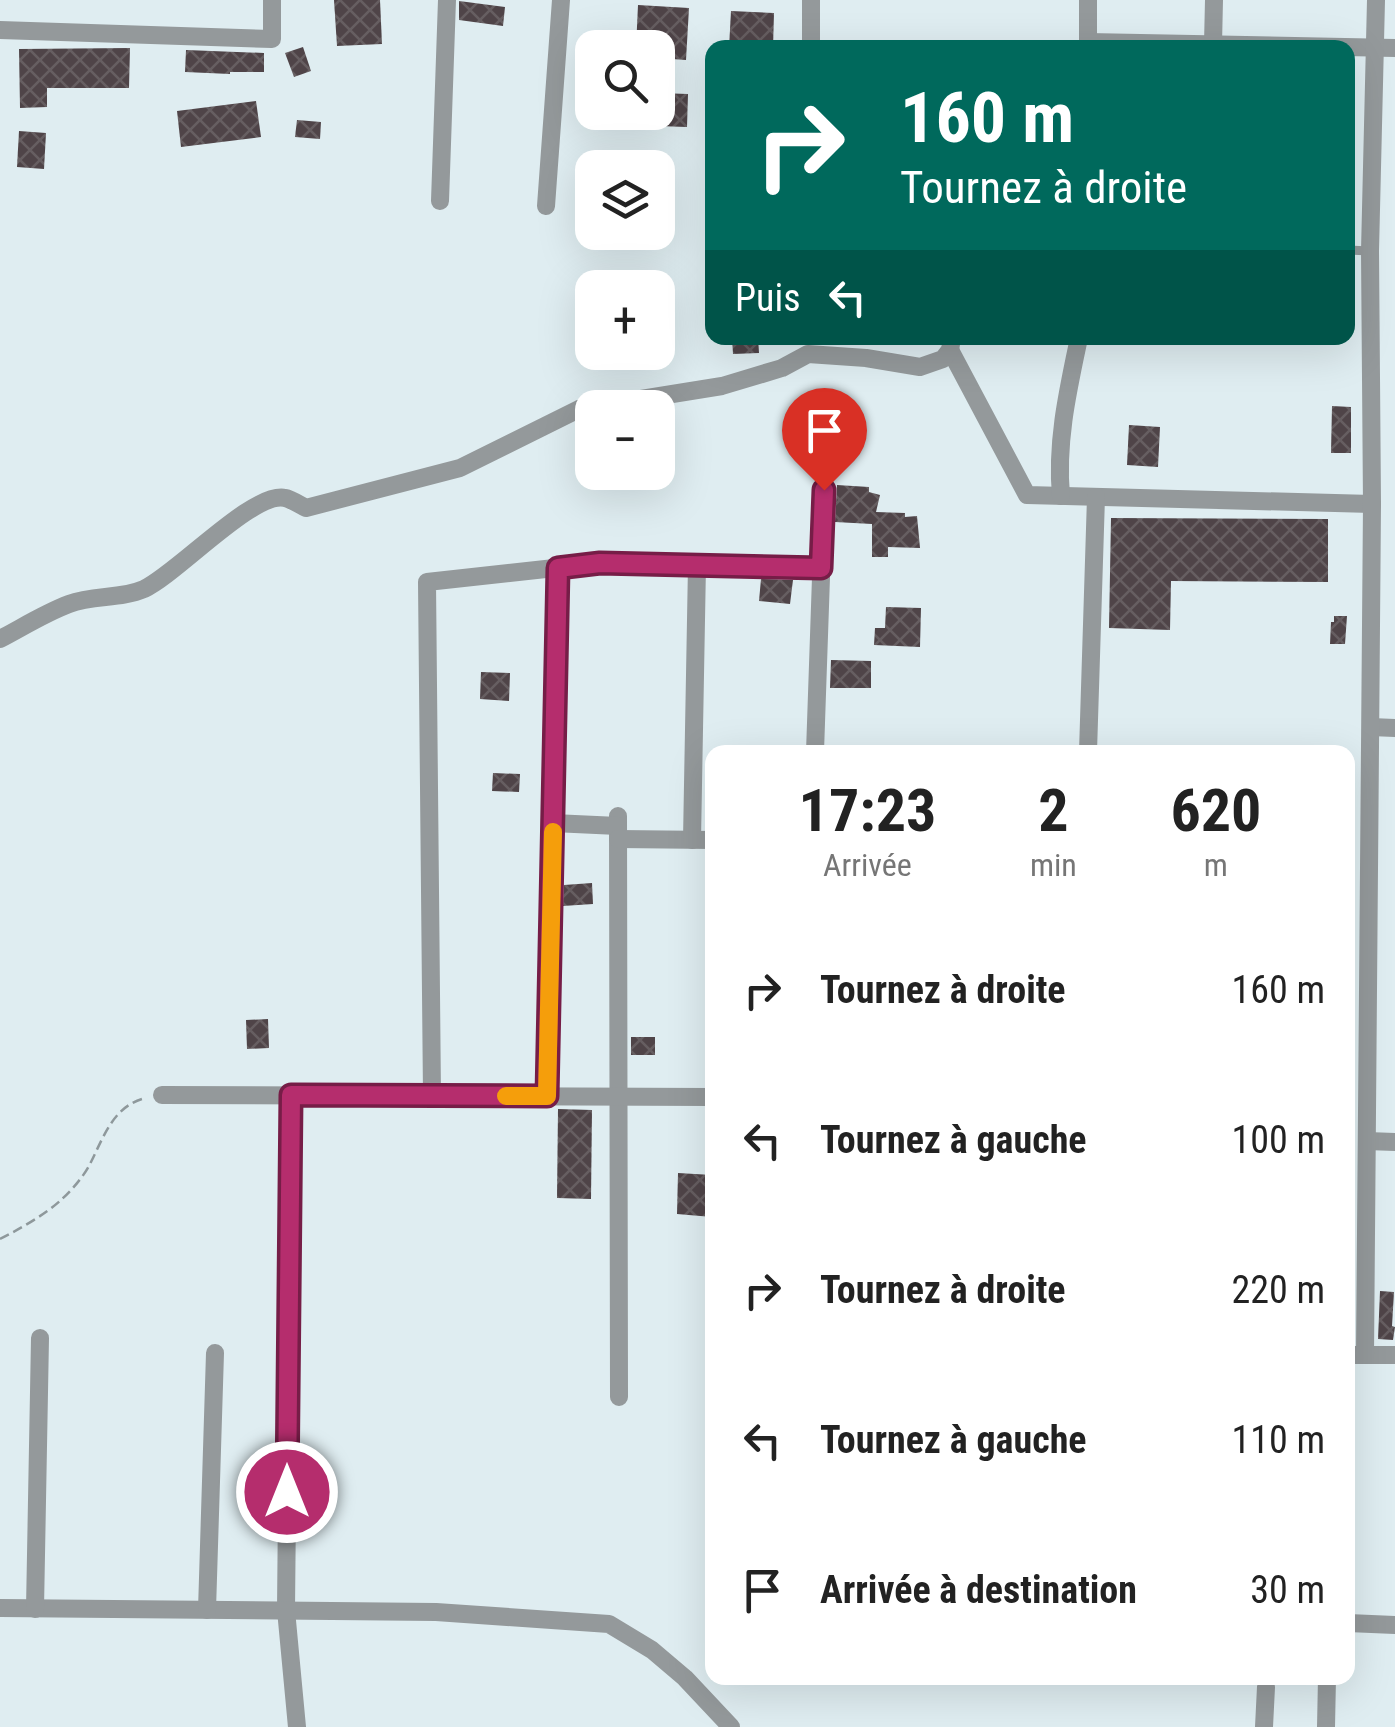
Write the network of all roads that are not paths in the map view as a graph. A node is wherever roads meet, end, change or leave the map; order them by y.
1 (272, 0) edge
2 (447, 0) edge
3 (561, 0) edge
4 (811, 0) edge
5 (1088, 0) edge
6 (1214, 0) edge
7 (1376, 0) edge
8 (0, 30) edge
9 (810, 40) edge
10 (1088, 40) edge
11 (1213, 40) edge
12 (1355, 46) edge
13 (1386, 47) edge
14 (440, 201) dead end
15 (546, 206) dead end
16 (1355, 250) edge
17 (1370, 251) junction
18 (951, 345) edge
19 (952, 345) edge
20 (1078, 345) edge
21 (808, 346) edge
22 (824, 490) dead end
23 (1061, 496) junction
24 (1096, 497) junction
25 (1372, 504) junction
26 (697, 565) junction
27 (558, 568) junction
28 (821, 568) junction
29 (0, 638) edge
30 (1370, 727) junction
31 (1395, 728) edge
32 (815, 745) edge
33 (1088, 745) edge
34 (553, 822) junction
35 (618, 827) junction
36 (692, 840) junction
37 (705, 840) edge
38 (162, 1095) road end
39 (291, 1095) junction
40 (432, 1096) junction
41 (547, 1096) junction
42 (619, 1096) junction
43 (705, 1097) edge
44 (1355, 1130) edge
45 (1367, 1135) junction
46 (1395, 1142) edge
47 (40, 1338) dead end
48 (215, 1353) dead end
49 (1356, 1355) edge
50 (1395, 1355) edge
51 (619, 1397) dead end
52 (0, 1608) edge
53 (36, 1609) junction
54 (208, 1610) junction
55 (286, 1610) junction
56 (1355, 1623) edge
57 (1395, 1625) edge
58 (1327, 1685) edge
59 (1266, 1687) dead end
60 (296, 1727) edge
61 (731, 1727) edge
62 (1264, 1727) edge
63 (1326, 1727) edge

1 - 8 street
2 - 14 street
3 - 15 street
4 - 9 street
5 - 10 street
6 - 11 street
7 - 13 street
12 - 13 street
13 - 17 street
16 - 17 lane
17 - 25 street
18 - 21 street
19 - 23 street
20 - 23 street
21 - 29 street
22 - 28 street
23 - 24 street
24 - 25 street
24 - 33 street
25 - 30 street
26 - 27 street
26 - 28 street
26 - 36 street
27 - 34 street
27 - 40 street
28 - 32 street
30 - 31 street
30 - 45 street
34 - 35 street
34 - 41 street
35 - 36 street
35 - 42 street
36 - 37 street
38 - 39 street
39 - 40 street
39 - 55 street
40 - 41 street
41 - 42 street
42 - 43 street
42 - 51 street
44 - 45 street
45 - 46 street
45 - 49 street
47 - 53 street
48 - 54 street
49 - 50 street
52 - 53 street
53 - 54 street
54 - 55 street
55 - 60 street
55 - 61 street
56 - 57 street
58 - 63 street
59 - 62 street

